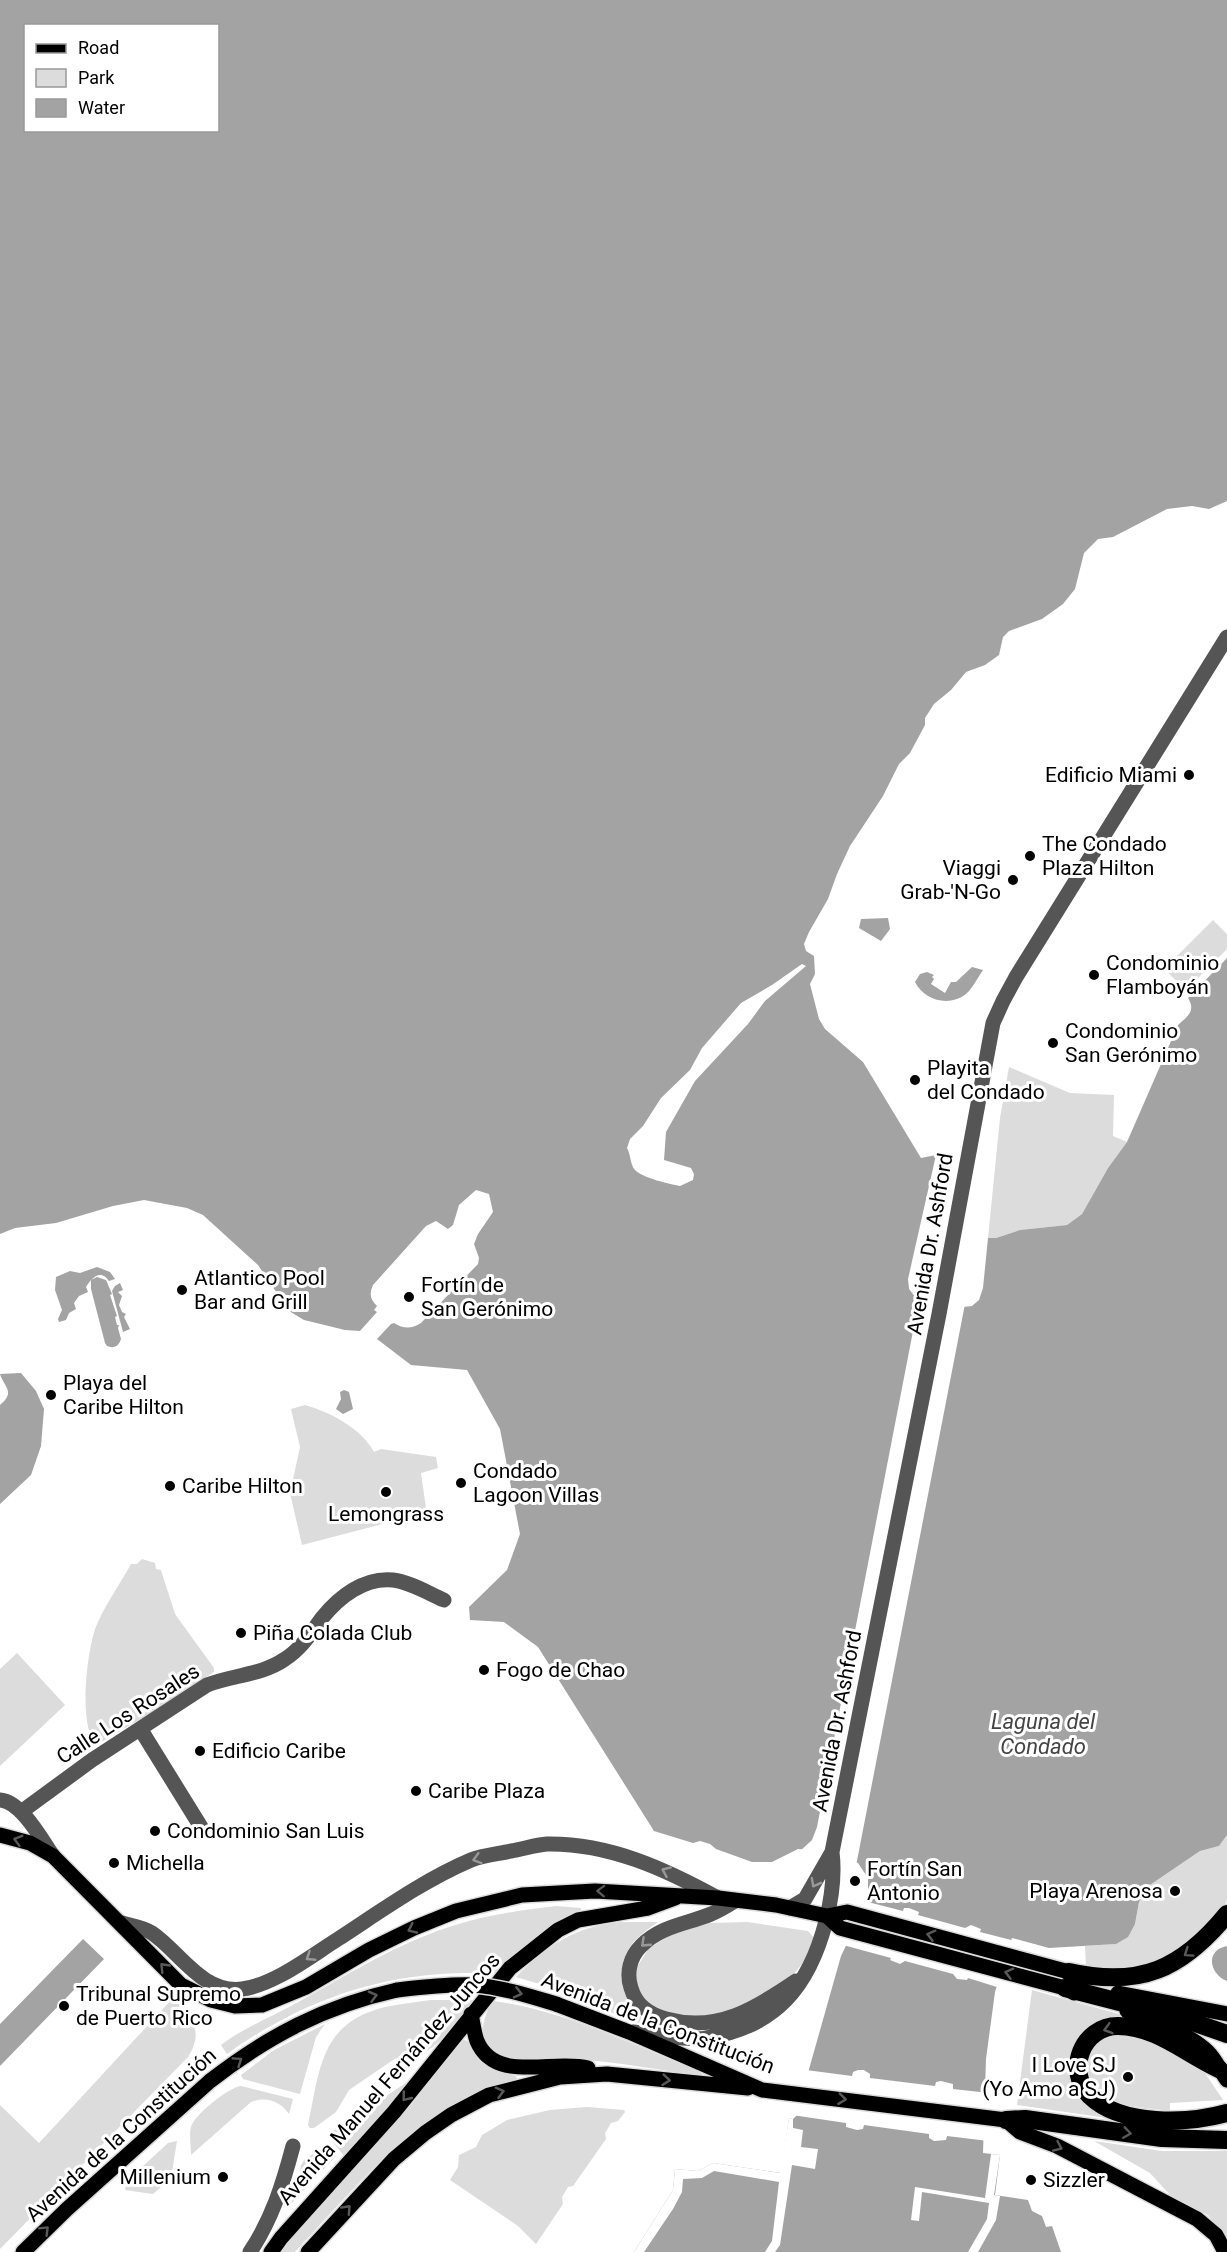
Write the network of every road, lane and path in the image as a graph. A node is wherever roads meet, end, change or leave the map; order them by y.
1 (1227, 637) edge
2 (444, 1600) dead end
3 (141, 1730) junction
4 (0, 1800) edge
5 (21, 1812) junction
6 (201, 1827) dead end
7 (0, 1835) edge
8 (832, 1852) junction
9 (53, 1856) junction
10 (681, 1896) junction
11 (718, 1899) junction
12 (735, 1901) junction
13 (790, 1908) junction
14 (1227, 1914) edge
15 (827, 1916) junction
16 (122, 1923) junction
17 (805, 1975) junction
18 (1067, 1980) junction
19 (471, 2014) junction
20 (1227, 2014) edge
21 (629, 2032) junction
22 (1227, 2034) edge
23 (608, 2074) junction
24 (1223, 2075) edge
25 (762, 2090) junction
26 (1227, 2113) edge
27 (1006, 2120) junction
28 (1227, 2130) edge
29 (1195, 2139) junction
30 (1227, 2140) edge
31 (293, 2146) dead end
32 (23, 2252) edge
33 (250, 2252) edge
34 (271, 2252) edge
35 (308, 2252) edge
36 (1225, 2252) edge

1 - 8 street, Avenida Dr. Ashford
2 - 3 street, Calle Los Rosales
3 - 5 street, Calle Los Rosales
3 - 6 street
4 - 5 street
5 - 9 street
9 -> 7 main road
8 -> 13 street
8 - 15 street, Avenida Dr. Ashford
9 - 16 main road
10 - 11 main road
10 -> 16 main road
10 - 19 main road, Avenida Manuel Fernández Juncos
11 - 12 main road
11 -> 16 street
12 - 13 main road
12 -> 17 street
13 - 15 main road
14 -> 18 highway
15 - 17 street, Avenida Dr. Ashford
18 -> 15 main road
18 -> 15 main road
17 - 21 street, Avenida Dr. Ashford
18 - 20 main road
18 - 22 highway
18 - 24 main road
19 - 23 main road
19 -> 34 main road, Avenida Manuel Fernández Juncos
21 - 25 main road, Avenida de la Constitución
32 -> 21 main road, Avenida de la Constitución, bridge
23 -> 25 main road
35 -> 23 main road
24 -> 26 highway
25 -> 27 main road, Avenida de la Constitución
27 -> 29 highway
27 -> 36 main road
28 - 29 highway
29 - 30 highway
31 - 33 street

